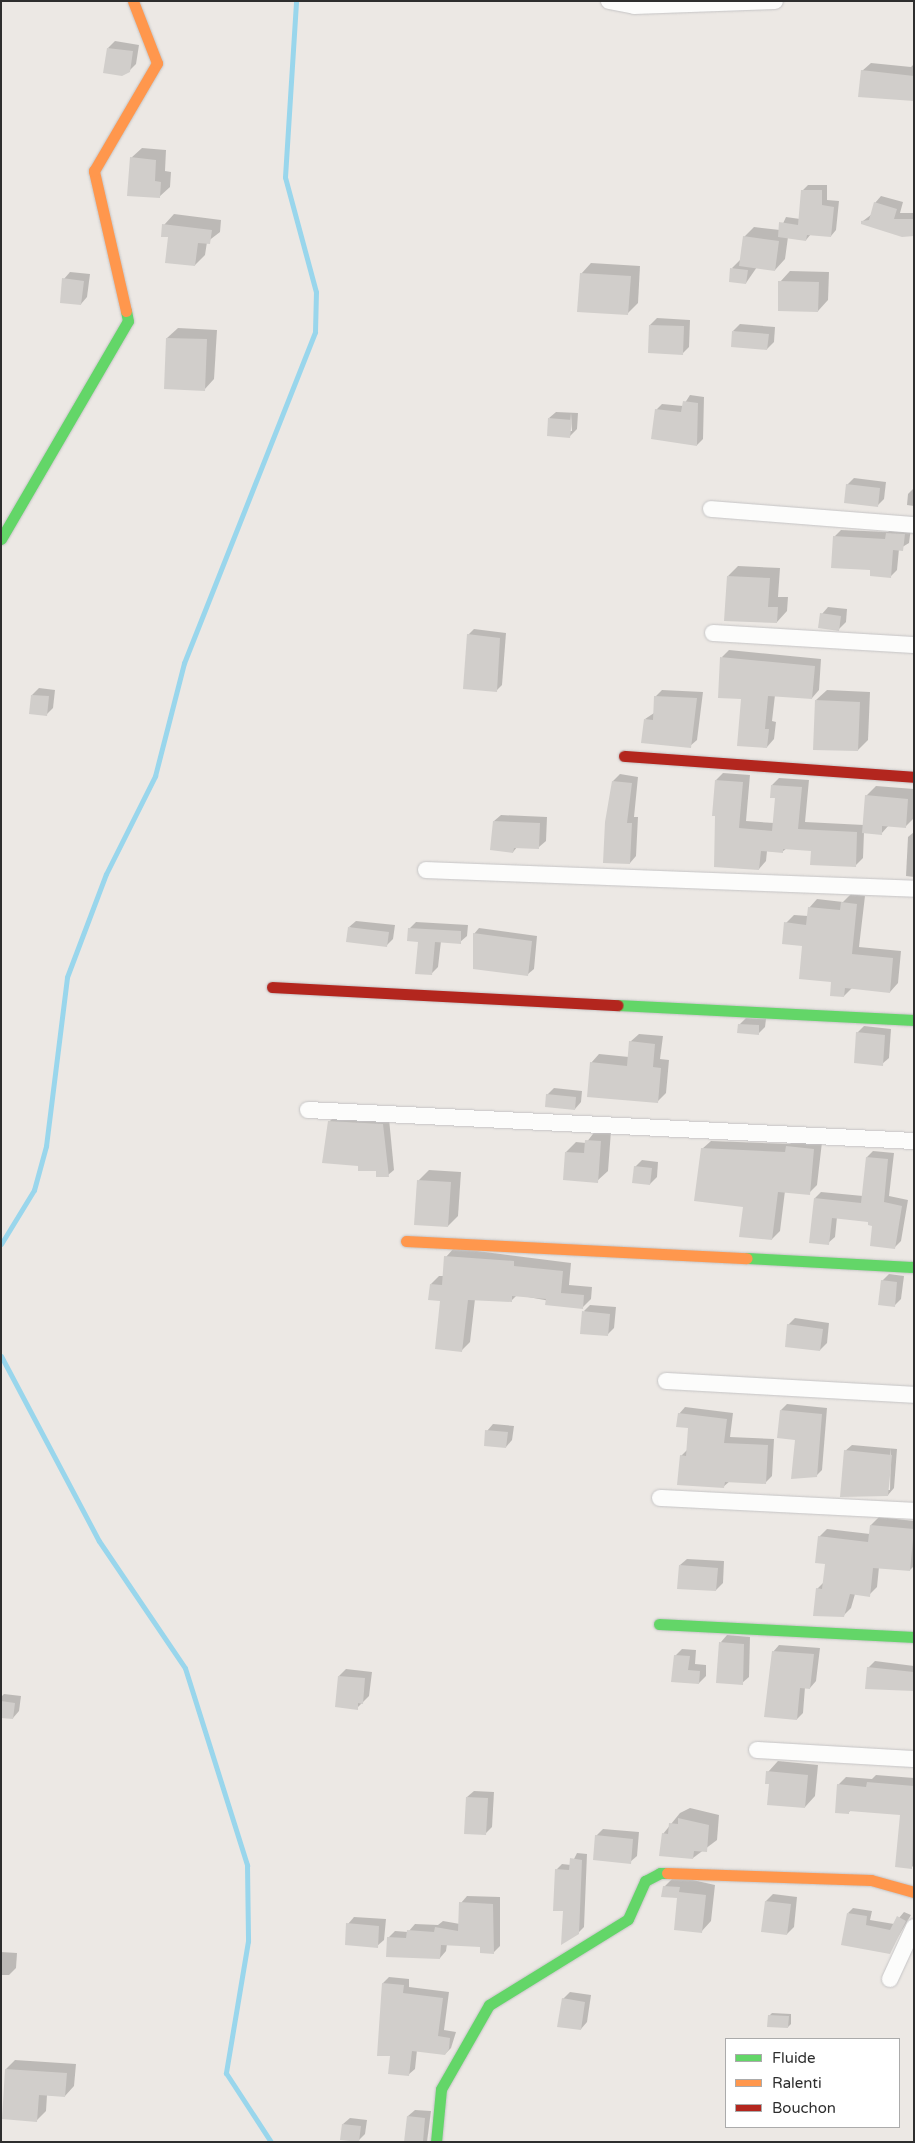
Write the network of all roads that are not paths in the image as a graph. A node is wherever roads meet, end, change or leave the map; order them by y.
1 (133, 1) edge
2 (609, 1) edge
3 (775, 1) edge
4 (711, 509) dead end
5 (914, 525) edge
6 (1, 539) edge
7 (713, 633) dead end
8 (914, 645) edge
9 (624, 756) dead end
10 (914, 777) edge
11 (426, 870) dead end
12 (914, 889) edge
13 (272, 987) dead end
14 (914, 1020) edge
15 (308, 1110) dead end
16 (914, 1141) edge
17 (406, 1241) dead end
18 (914, 1267) edge
19 (666, 1381) dead end
20 (914, 1394) edge
21 (660, 1498) dead end
22 (914, 1511) edge
23 (659, 1624) dead end
24 (914, 1637) edge
25 (757, 1750) dead end
26 (914, 1759) edge
27 (914, 1892) edge
28 (914, 1928) edge
29 (890, 1979) dead end
30 (436, 2142) edge

1 - 6 street
2 - 3 street
4 - 5 street
7 - 8 street
9 - 10 street
11 - 12 street
13 - 14 street
15 - 16 street
17 - 18 street
19 - 20 street
21 - 22 street
23 - 24 street
25 - 26 street
27 - 30 street
28 - 29 street

